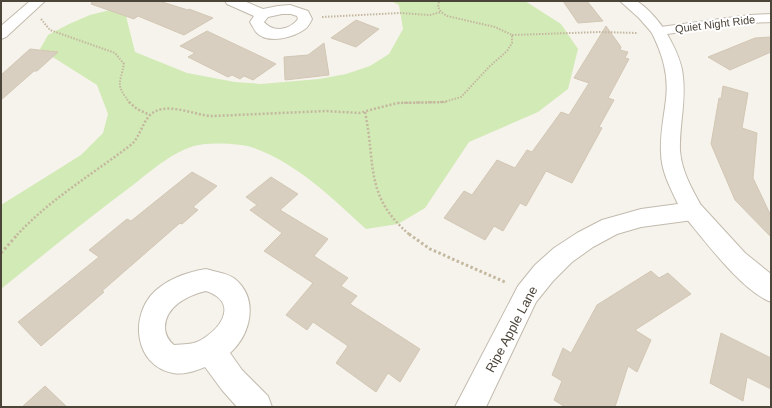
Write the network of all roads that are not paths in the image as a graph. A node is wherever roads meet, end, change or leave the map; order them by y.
1 (38, 1) edge
2 (232, 1) edge
3 (627, 1) edge
4 (263, 14) junction
5 (771, 18) edge
6 (659, 33) junction
7 (1, 34) edge
8 (693, 211) junction
9 (771, 290) edge
10 (212, 351) dead end
11 (257, 407) edge
12 (470, 407) edge

1 - 7 street
2 - 4 street
3 - 6 street
4 - 4 street
5 - 6 street, Quiet Night Ride
6 - 8 street
8 - 9 street
8 - 12 street, Ripe Apple Lane
10 - 11 street

